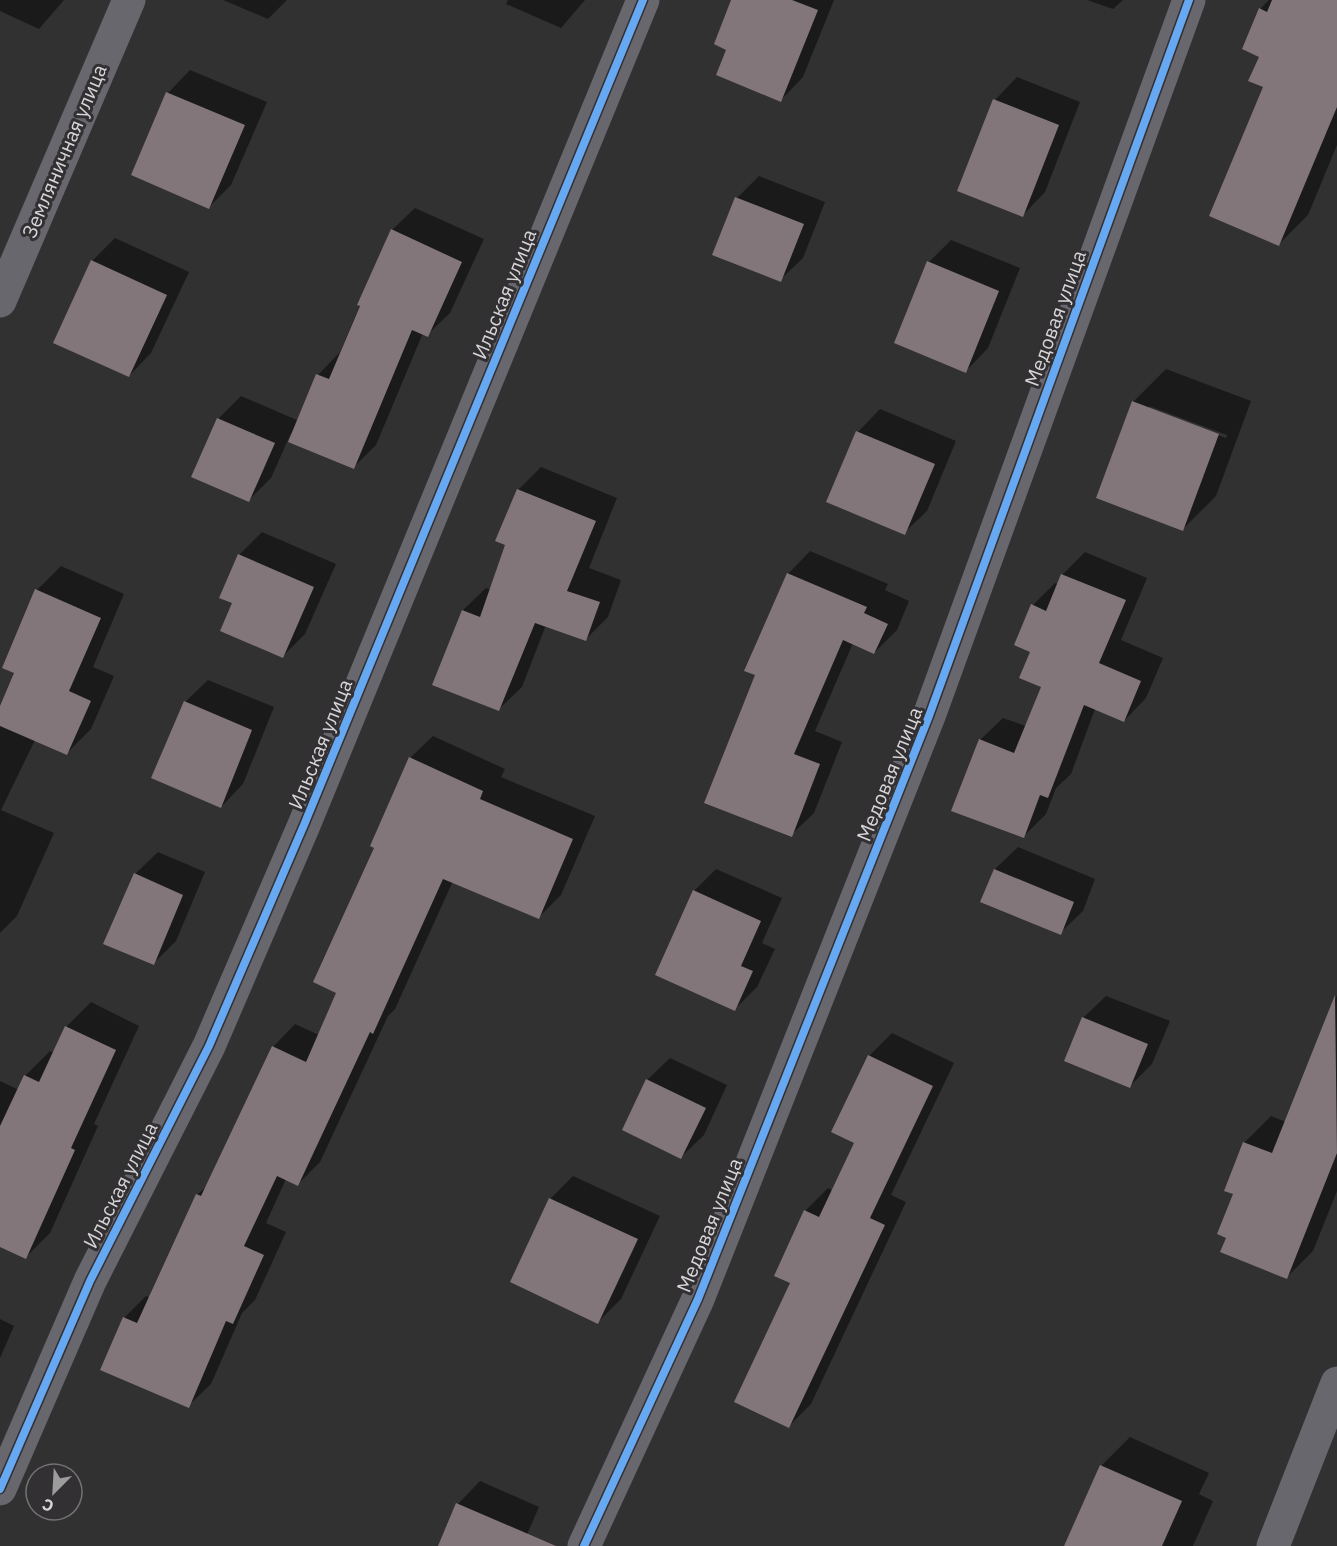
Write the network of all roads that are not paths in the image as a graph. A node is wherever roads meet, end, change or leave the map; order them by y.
1 (129, 0) edge
2 (643, 0) edge
3 (1189, 0) edge
4 (0, 302) edge
5 (1337, 1383) edge
6 (0, 1489) edge
7 (584, 1546) edge
8 (1273, 1546) edge

1 - 4 street, Земляничная улица
2 - 6 street, Ильская улица
3 - 7 street, Медовая улица
5 - 8 street

